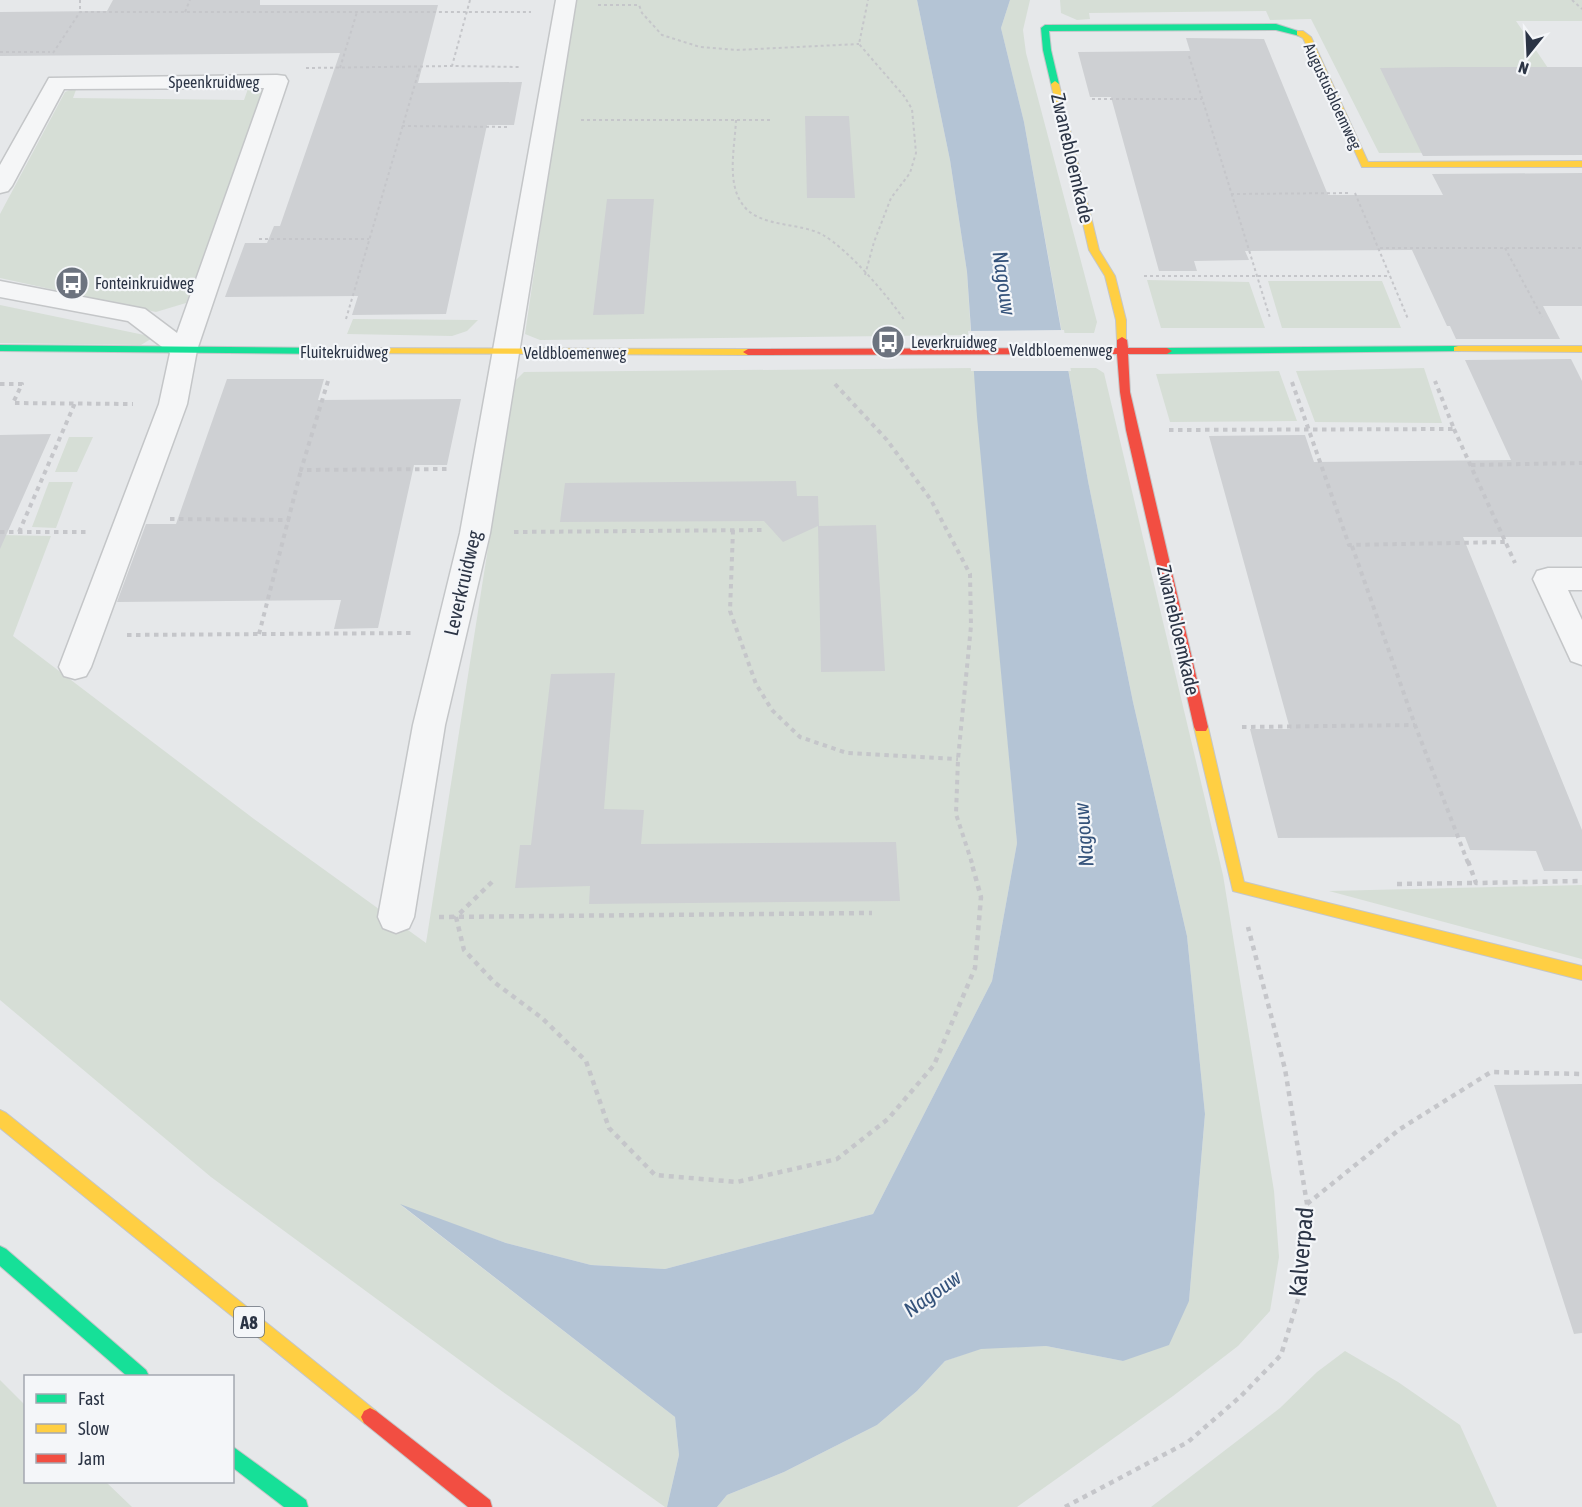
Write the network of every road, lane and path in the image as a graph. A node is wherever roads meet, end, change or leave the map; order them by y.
1 (80, 0) edge
2 (190, 0) edge
3 (470, 0) edge
4 (868, 0) edge
5 (1572, 0) edge
6 (566, 6) edge
7 (1582, 9) edge
8 (80, 12) junction
9 (184, 12) junction
10 (357, 12) junction
11 (466, 12) junction
12 (1179, 27) junction
13 (1045, 28) joint
14 (859, 45) junction
15 (0, 52) edge
16 (54, 52) junction
17 (452, 66) junction
18 (420, 67) junction
19 (340, 68) junction
20 (555, 68) junction
21 (277, 81) junction
22 (57, 83) junction
23 (1059, 99) junction
24 (1202, 99) junction
25 (736, 120) junction
26 (770, 120) dead end
27 (544, 124) junction
28 (402, 126) junction
29 (1582, 164) edge
30 (1365, 165) junction
31 (0, 186) edge
32 (1355, 193) junction
33 (1231, 194) junction
34 (369, 239) junction
35 (222, 240) junction
36 (1380, 248) junction
37 (1505, 248) junction
38 (1582, 248) edge
39 (865, 275) junction
40 (1110, 276) junction
41 (1390, 276) junction
42 (1257, 277) junction
43 (0, 289) edge
44 (0, 348) edge
45 (1559, 349) junction
46 (1582, 349) edge
47 (184, 350) junction
48 (1122, 350) junction
49 (1422, 350) junction
50 (819, 351) junction
51 (919, 351) junction
52 (1280, 351) junction
53 (337, 352) junction
54 (504, 353) junction
55 (0, 384) edge
56 (75, 403) junction
57 (173, 404) junction
58 (1309, 429) junction
59 (1454, 429) junction
60 (1132, 430) junction
61 (1582, 463) edge
62 (1471, 465) junction
63 (485, 468) junction
64 (302, 470) junction
65 (290, 520) junction
66 (128, 525) junction
67 (733, 530) junction
68 (766, 530) dead end
69 (0, 532) edge
70 (19, 532) junction
71 (475, 533) junction
72 (1506, 542) junction
73 (1352, 546) junction
74 (1548, 579) junction
75 (1582, 579) edge
76 (451, 633) junction
77 (259, 634) junction
78 (87, 635) junction
79 (1582, 653) edge
80 (75, 667) dead end
81 (1415, 725) junction
82 (1202, 728) junction
83 (958, 759) junction
84 (1582, 881) edge
85 (492, 882) dead end
86 (1238, 887) junction
87 (872, 913) dead end
88 (396, 917) joint
89 (456, 917) junction
90 (1582, 974) edge
91 (1582, 1074) edge
92 (0, 1118) edge
93 (1307, 1204) junction
94 (0, 1255) edge
95 (138, 1375) edge
96 (234, 1457) edge
97 (299, 1507) edge
98 (483, 1507) edge
99 (1065, 1507) edge

1 - 8 path
2 - 9 path
3 - 11 path
4 - 14 path
5 - 7 path
6 - 11 path
6 - 14 path
6 - 20 street, Leverkruidweg
8 - 9 path
8 - 16 path
9 - 10 path
10 - 11 path
10 - 19 path
11 - 17 path
12 - 13 main road, Augustusbloemweg
12 - 24 path
12 - 30 main road, Augustusbloemweg
13 - 23 main road, Zwanebloemkade
14 - 39 path
15 - 16 path
16 - 22 path
17 - 18 path
17 - 20 path
18 - 19 path
18 - 28 path
19 - 21 path
20 - 27 street, Leverkruidweg
21 - 22 street, Speenkruidweg
21 - 35 street, Speenkruidweg
22 - 31 street
23 - 24 path
23 - 40 main road, Zwanebloemkade
24 - 33 path
25 - 26 path
25 - 27 path
25 - 39 path
27 - 28 path
27 - 54 street, Leverkruidweg
28 - 34 path
29 - 30 main road, Augustusbloemweg
30 - 32 path
32 - 33 path
32 - 36 path
33 - 42 path
34 - 35 path
34 - 53 path
35 - 47 street, Speenkruidweg
36 - 37 path
36 - 41 path
37 - 38 path
37 - 45 path
39 - 51 path
40 - 42 path
40 - 48 main road, Zwanebloemkade
41 - 42 path
41 - 49 path
42 - 52 path
43 - 47 street
44 - 47 main road, Fluitekruidweg
45 - 46 main road, Veldbloemenweg
45 - 49 main road, Veldbloemenweg
47 - 53 main road, Fluitekruidweg
47 - 57 street
48 - 51 main road, Veldbloemenweg
48 - 52 main road, Veldbloemenweg
48 - 60 main road, Zwanebloemkade
49 - 52 main road, Veldbloemenweg
49 - 59 path
50 - 51 main road, Veldbloemenweg
50 - 54 main road, Veldbloemenweg
50 - 83 path
52 - 58 path
53 - 54 main road, Fluitekruidweg
53 - 64 path
54 - 63 street, Leverkruidweg
55 - 56 path
56 - 57 path
56 - 70 path
57 - 66 street
58 - 59 path
58 - 60 path
58 - 73 path
59 - 62 path
60 - 82 main road, Zwanebloemkade
61 - 62 path
62 - 72 path
63 - 64 path
63 - 71 street, Leverkruidweg
64 - 65 path
65 - 66 path
65 - 77 path
66 - 70 path
66 - 78 street
67 - 68 path
67 - 71 path
67 - 83 path
69 - 70 path
71 - 76 street, Leverkruidweg
72 - 73 path
72 - 74 path
73 - 81 path
74 - 75 street
74 - 79 street
76 - 77 path
76 - 88 street, Leverkruidweg
77 - 78 path
78 - 80 street
81 - 82 path
81 - 84 path
82 - 86 main road, Zwanebloemkade
83 - 89 path
85 - 89 path
86 - 90 main road
86 - 93 path, Kalverpad
87 - 89 path
88 - 89 path
91 - 93 path
92 - 98 main road, A8
93 - 99 path, Kalverpad
94 - 95 main road
96 - 97 main road

